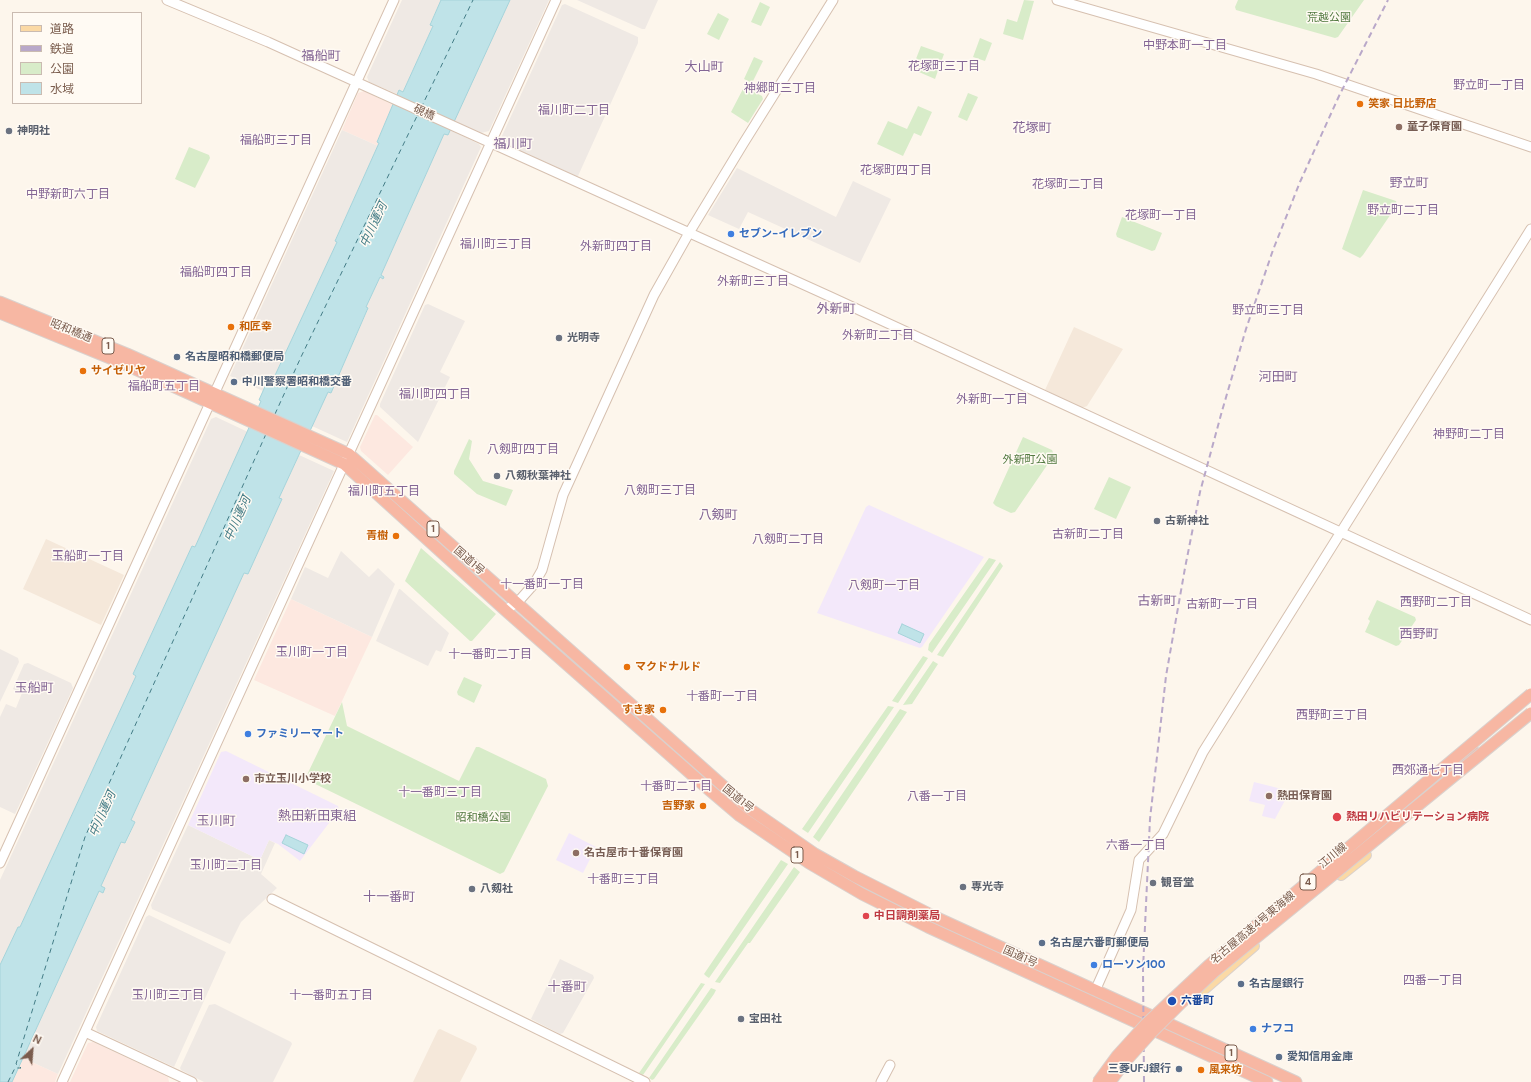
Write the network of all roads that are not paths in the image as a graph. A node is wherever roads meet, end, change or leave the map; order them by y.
1 (167, 0) edge
2 (394, 0) edge
3 (556, 0) edge
4 (833, 0) edge
5 (1058, 0) edge
6 (356, 82) junction
7 (491, 143) junction
8 (1531, 147) edge
9 (1531, 229) edge
10 (689, 233) junction
11 (0, 302) edge
12 (0, 313) edge
13 (213, 398) junction
14 (249, 415) joint
15 (346, 459) junction
16 (1341, 532) junction
17 (517, 603) junction
18 (505, 610) junction
19 (1531, 620) edge
20 (1531, 689) edge
21 (1531, 694) edge
22 (1531, 703) edge
23 (1531, 712) edge
24 (1531, 718) edge
25 (1410, 791) junction
26 (0, 863) edge
27 (272, 899) dead end
28 (1269, 934) junction
29 (1095, 991) junction
30 (1149, 1015) junction
31 (1167, 1023) junction
32 (1140, 1024) junction
33 (85, 1032) junction
34 (1158, 1032) junction
35 (890, 1065) dead end
36 (62, 1082) edge
37 (192, 1082) edge
38 (645, 1082) edge
39 (881, 1082) edge
40 (1092, 1082) edge
41 (1098, 1082) edge
42 (1110, 1082) edge
43 (1117, 1082) edge
44 (1267, 1082) edge
45 (1296, 1082) edge

1 - 6 street, 硯橋
2 - 6 street
3 - 7 street
4 - 10 street
5 - 8 street
6 - 7 street, 硯橋
6 - 13 street
7 - 10 street, 硯橋
7 - 15 street
9 - 16 street
10 - 16 street, 硯橋
10 - 17 street
11 - 13 highway, 昭和橋通 / 1
12 - 13 highway, 昭和橋通 / 1
13 - 14 highway, 昭和橋通 / 1
13 - 26 street
14 - 15 highway, 国道1号 / 1
15 - 17 highway, 国道1号 / 1
15 - 18 highway, 国道1号 / 1
15 - 33 street
16 - 19 street, 硯橋
16 - 29 street
17 - 18 street
17 - 29 highway, 国道1号 / 1
18 - 32 highway, 国道1号 / 1
20 - 25 main road, 江川線
21 - 41 highway, 名古屋高速4号東海線 / 4, bridge
22 - 25 highway
23 - 28 highway
23 - 42 highway, 名古屋高速4号東海線 / 4, bridge
24 - 28 main road, 江川線
25 - 30 main road, 江川線
27 - 38 street
28 - 31 main road, 江川線
29 - 30 highway, 国道1号 / 1
30 - 31 highway, 国道1号 / 1
30 - 32 main road, 江川線
31 - 34 main road, 江川線
31 - 45 highway, 国道1号 / 1
32 - 34 highway, 国道1号 / 1
32 - 40 main road, 江川線
33 - 36 street
33 - 37 street
34 - 43 main road, 江川線
34 - 44 highway, 国道1号 / 1
35 - 39 street

